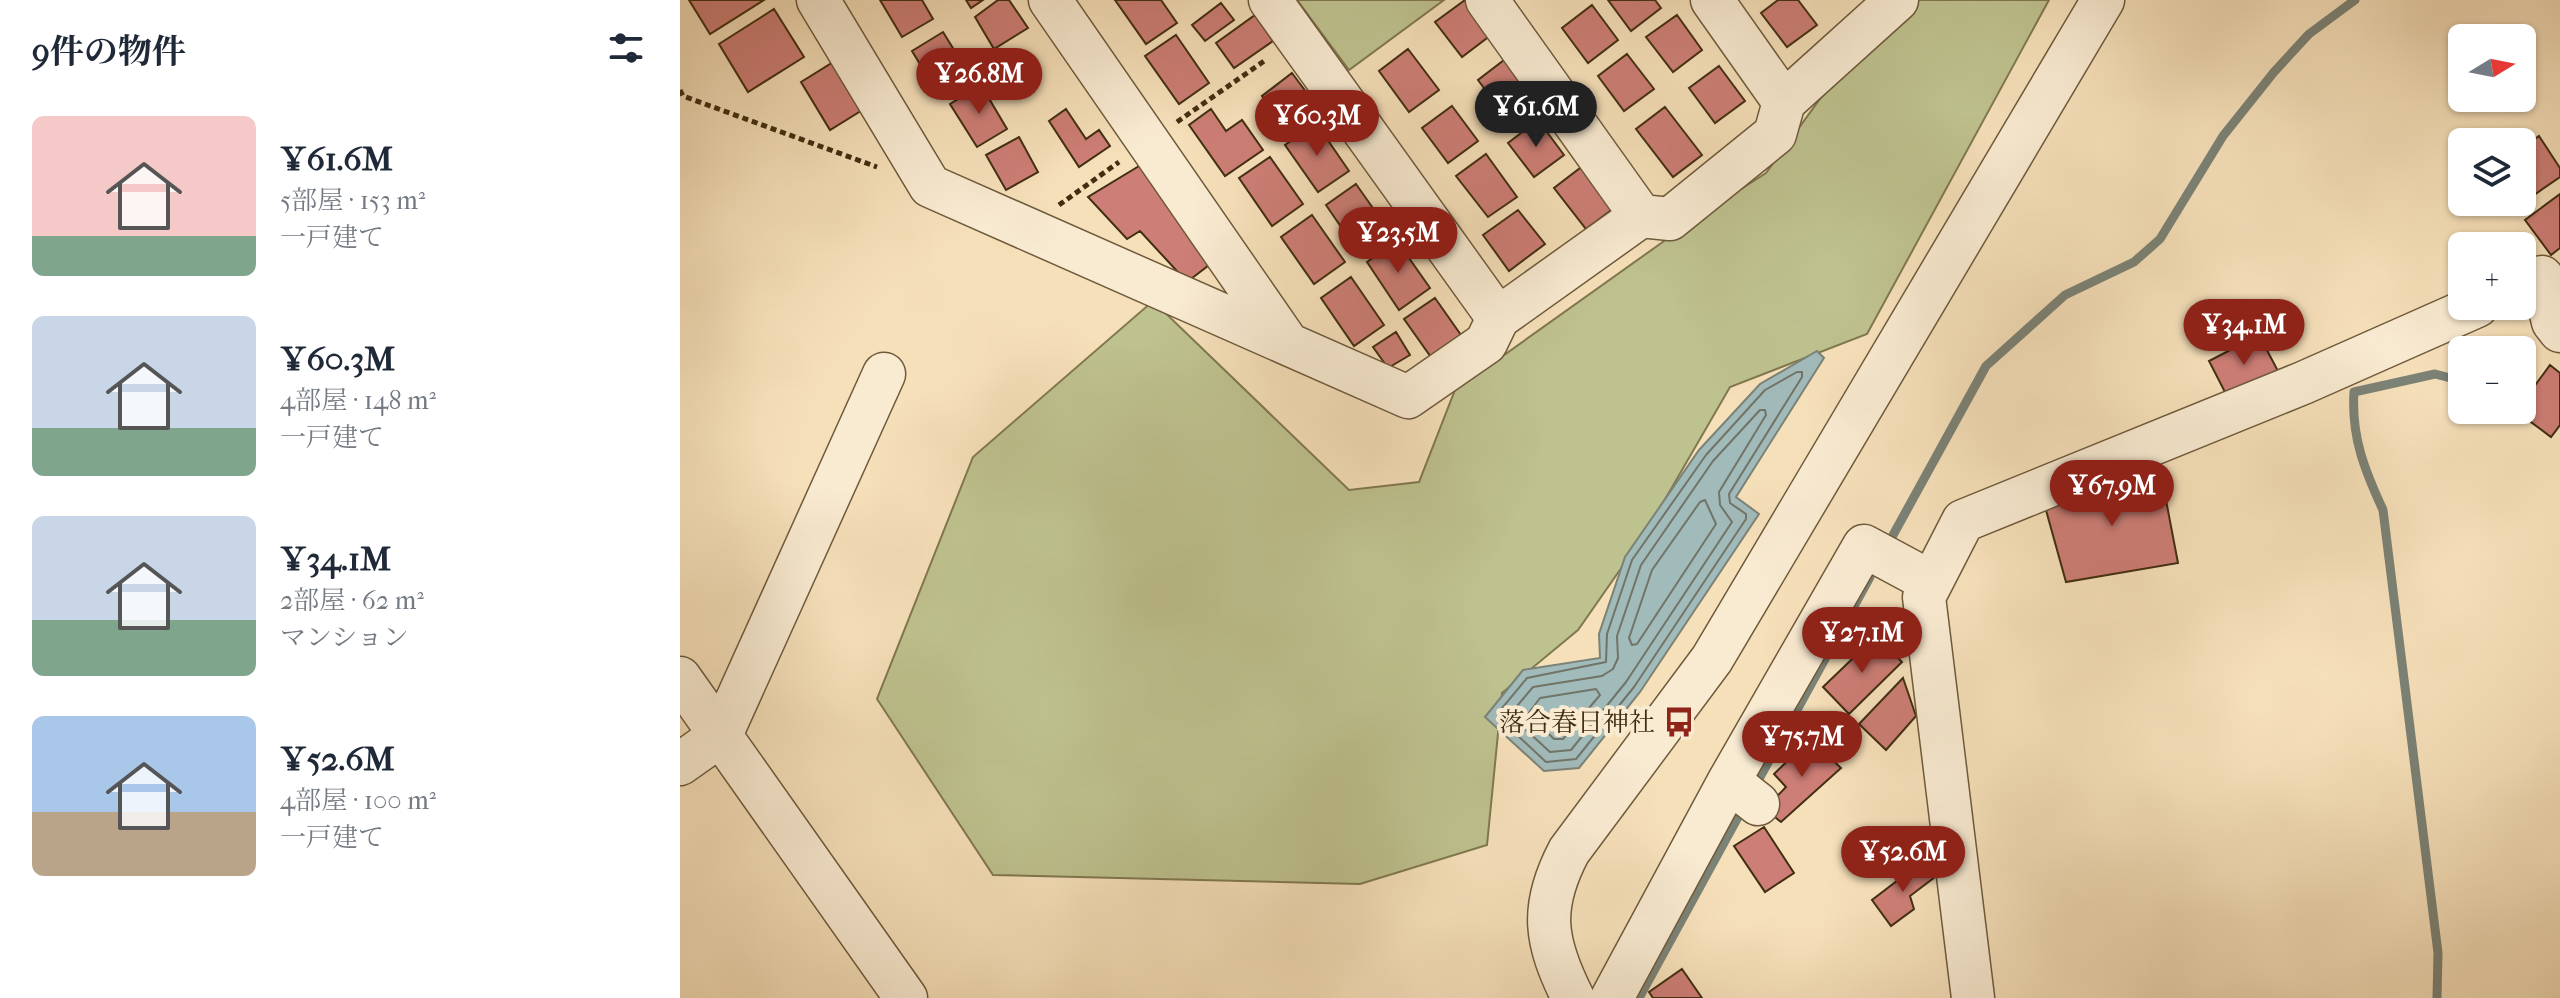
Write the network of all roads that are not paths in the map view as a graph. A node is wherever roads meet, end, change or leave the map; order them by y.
1 (818, 0) edge
2 (1050, 0) edge
3 (1270, 0) edge
4 (1487, 0) edge
5 (1712, 0) edge
6 (1897, 0) edge
7 (2103, 0) edge
8 (1784, 102) junction
9 (1641, 216) junction
10 (2541, 278) edge
11 (1498, 318) junction
12 (2448, 319) edge
13 (2560, 331) edge
14 (1287, 343) junction
15 (884, 374) dead end
16 (1931, 582) junction
17 (680, 678) edge
18 (721, 735) junction
19 (680, 764) edge
20 (906, 998) edge
21 (1573, 998) edge
22 (1612, 998) edge
23 (1973, 998) edge

1 - 14 street
2 - 14 street
3 - 11 street
4 - 9 street
5 - 8 street
6 - 8 street
7 - 21 street
8 - 9 street
9 - 11 street
10 - 13 street
11 - 14 street
12 - 16 street
15 - 18 street
16 - 22 street
16 - 23 street
17 - 18 street
18 - 19 street
18 - 20 street

